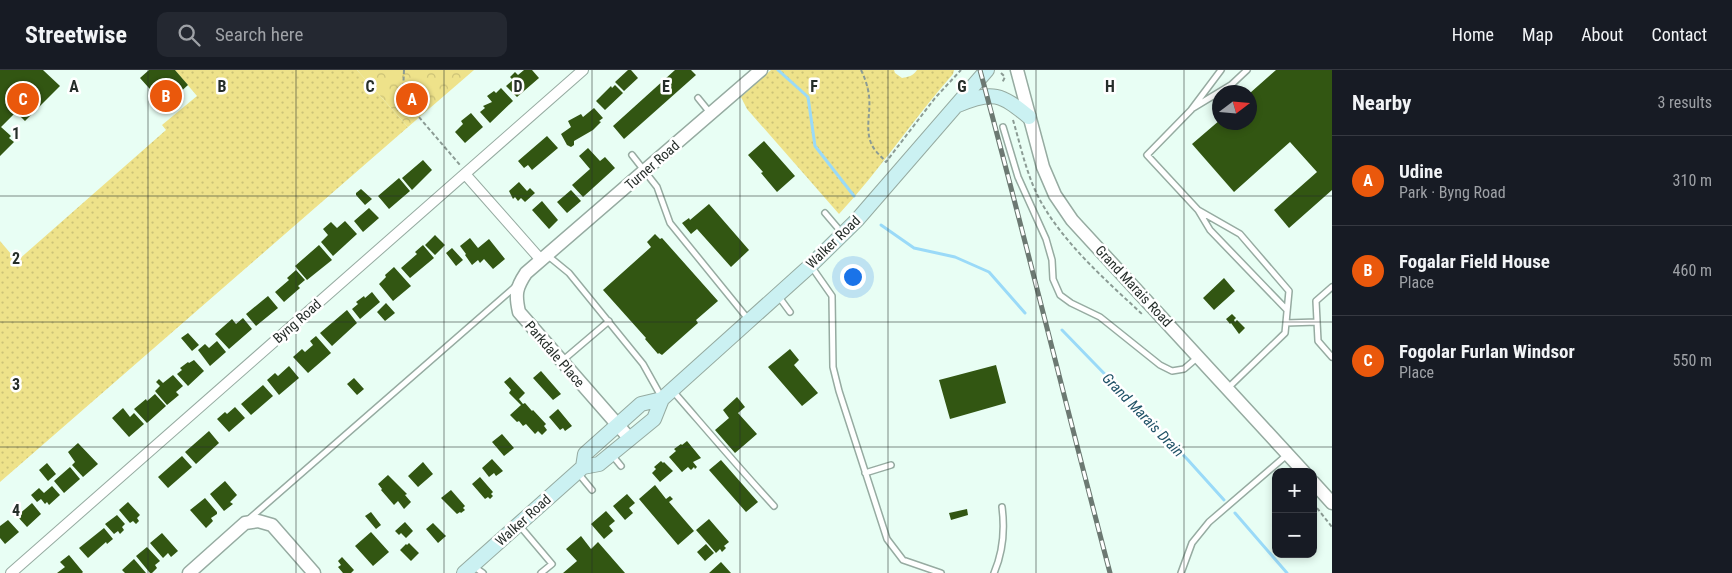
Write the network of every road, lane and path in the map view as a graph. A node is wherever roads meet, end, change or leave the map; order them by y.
1 (404, 70) edge
2 (583, 70) edge
3 (762, 70) edge
4 (861, 70) edge
5 (961, 70) edge
6 (987, 70) edge
7 (1017, 70) edge
8 (1221, 70) edge
9 (1248, 70) edge
10 (1001, 72) dead end
11 (1002, 83) dead end
12 (698, 98) dead end
13 (953, 108) junction
14 (1191, 110) junction
15 (711, 114) junction
16 (1029, 117) junction
17 (1003, 128) dead end
18 (632, 155) dead end
19 (457, 162) dead end
20 (645, 172) junction
21 (465, 174) junction
22 (1198, 210) junction
23 (825, 214) dead end
24 (842, 234) junction
25 (544, 257) junction
26 (810, 266) junction
27 (518, 284) junction
28 (1332, 287) edge
29 (777, 295) junction
30 (1287, 310) junction
31 (790, 312) dead end
32 (749, 320) junction
33 (609, 321) junction
34 (1317, 322) junction
35 (1286, 323) junction
36 (1198, 356) junction
37 (1332, 357) edge
38 (562, 361) junction
39 (1228, 388) junction
40 (667, 394) junction
41 (618, 425) junction
42 (630, 438) junction
43 (611, 454) junction
44 (1289, 454) junction
45 (891, 465) dead end
46 (620, 466) dead end
47 (1301, 468) edge
48 (580, 470) junction
49 (865, 473) junction
50 (1317, 486) edge
51 (592, 490) dead end
52 (1332, 503) edge
53 (774, 506) dead end
54 (1002, 508) dead end
55 (1317, 508) edge
56 (245, 523) junction
57 (519, 524) junction
58 (1332, 527) edge
59 (473, 570) edge
60 (11, 573) edge
61 (188, 573) edge
62 (314, 573) edge
63 (541, 573) edge
64 (941, 573) edge
65 (994, 573) edge
66 (1180, 573) edge

1 - 19 path
2 - 21 street, Byng Road
3 - 15 street, Turner Road
4 - 5 path
6 - 13 main road, Walker Road
7 - 16 street, Grand Marais Road
8 - 14 lane
9 - 14 lane
10 - 11 path
12 - 15 lane
13 - 16 main road
13 - 24 main road, Walker Road
14 - 22 lane
15 - 20 street, Turner Road
16 - 36 street, Grand Marais Road
17 - 36 lane
18 - 20 lane
20 - 25 street, Turner Road
20 - 32 lane
21 - 25 street
21 - 60 street, Byng Road
22 - 30 lane
22 - 30 lane
23 - 24 lane
24 - 26 main road, Walker Road
25 - 27 street
25 - 33 lane
26 - 29 main road, Walker Road
26 - 49 lane
27 - 38 street, Parkdale Place
27 - 56 lane
28 - 34 lane
29 - 31 lane
29 - 32 main road, Walker Road
30 - 35 lane
32 - 40 main road, Walker Road
33 - 38 lane
33 - 40 lane
34 - 35 lane
34 - 37 lane
35 - 39 lane
36 - 39 street, Grand Marais Road
38 - 41 street, Parkdale Place
39 - 44 street, Grand Marais Road
40 - 41 main road, Walker Road
40 - 42 main road, Walker Road
40 - 53 lane
41 - 42 street, Parkdale Place
41 - 48 main road, Walker Road
42 - 43 main road, Walker Road
43 - 46 lane
43 - 48 main road, Walker Road
44 - 47 street, Grand Marais Road
44 - 66 lane
45 - 49 lane
48 - 51 lane
48 - 57 main road, Walker Road
49 - 64 lane
50 - 52 street
54 - 65 lane
55 - 58 path
56 - 61 street
56 - 62 street
57 - 59 main road, Walker Road
57 - 63 lane

